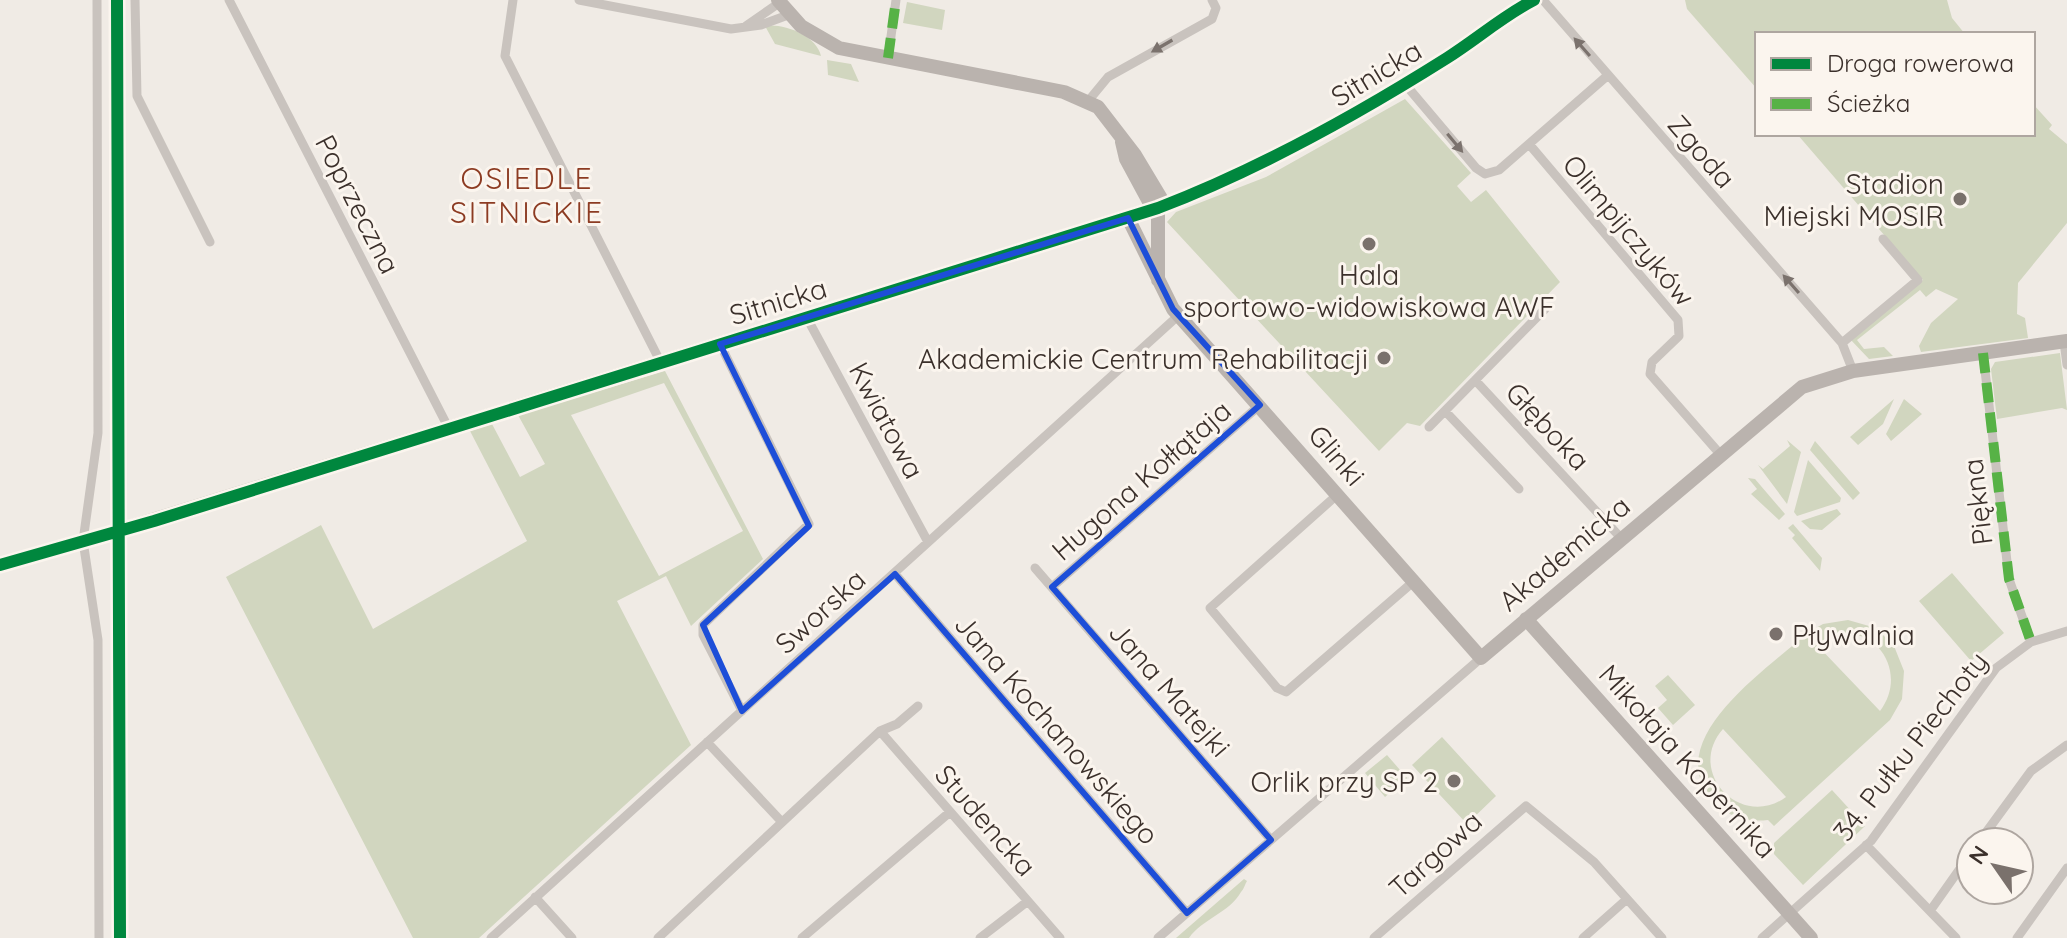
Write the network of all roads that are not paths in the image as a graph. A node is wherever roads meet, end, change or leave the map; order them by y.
1 (97, 0) edge
2 (117, 0) edge
3 (135, 0) edge
4 (229, 0) edge
5 (513, 0) edge
6 (579, 0) edge
7 (896, 0) edge
8 (1212, 0) edge
9 (1534, 0) edge
10 (1543, 0) edge
11 (777, 4) edge
12 (746, 26) junction
13 (888, 58) junction
14 (1607, 76) junction
15 (1405, 84) junction
16 (1089, 100) junction
17 (1529, 144) junction
18 (1158, 207) junction
19 (1128, 218) junction
20 (1883, 239) dead end
21 (210, 242) dead end
22 (1158, 284) junction
23 (1545, 309) dead end
24 (1179, 315) junction
25 (807, 318) junction
26 (2066, 341) edge
27 (1842, 343) junction
28 (720, 344) junction
29 (1983, 353) junction
30 (661, 363) junction
31 (2067, 365) edge
32 (1853, 371) junction
33 (1475, 380) junction
34 (1260, 405) junction
35 (1445, 411) junction
36 (448, 427) junction
37 (1429, 427) dead end
38 (1720, 454) junction
39 (1519, 489) dead end
40 (1337, 495) junction
41 (120, 530) junction
42 (1621, 538) junction
43 (83, 541) junction
44 (928, 542) junction
45 (0, 565) edge
46 (1035, 568) dead end
47 (895, 574) junction
48 (1413, 582) junction
49 (1052, 587) junction
50 (1526, 619) junction
51 (2067, 631) edge
52 (2031, 642) junction
53 (1481, 658) junction
54 (918, 706) dead end
55 (742, 711) junction
56 (880, 731) junction
57 (707, 742) junction
58 (2067, 745) edge
59 (950, 812) junction
60 (781, 821) junction
61 (1991, 826) edge
62 (1271, 840) junction
63 (1866, 845) junction
64 (2067, 868) edge
65 (1955, 876) edge
66 (535, 897) junction
67 (1627, 899) junction
68 (1028, 901) junction
69 (1930, 911) junction
70 (1187, 913) junction
71 (1789, 914) junction
72 (99, 938) edge
73 (120, 938) edge
74 (491, 938) edge
75 (572, 938) edge
76 (658, 938) edge
77 (802, 938) edge
78 (980, 938) edge
79 (1060, 938) edge
80 (1158, 938) edge
81 (1374, 938) edge
82 (1583, 938) edge
83 (1662, 938) edge
84 (1762, 938) edge
85 (1811, 938) edge
86 (1956, 938) edge
87 (2017, 938) edge

1 - 43 street
2 - 41 main road
3 - 21 street
4 - 36 street, Poprzeczna
5 - 30 street
6 - 12 street
7 - 13 street
8 -> 16 street
9 - 15 street, Sitnicka
14 -> 10 street, Zgoda
11 - 12 street
11 - 12 street
11 - 13 street
13 - 16 street
14 - 17 street
27 -> 14 street, Zgoda
15 -> 17 street
15 - 18 street, Sitnicka
16 - 18 street
17 - 38 street, Olimpijczyków
18 - 19 street, Sitnicka
18 - 22 street
19 - 22 street, Glinki
19 - 25 street, Sitnicka
20 - 27 street
22 - 24 street, Glinki
23 - 33 street, Głęboka
24 - 34 street, Glinki
24 - 44 street, Sworska
25 - 28 street, Sitnicka
25 - 44 street, Kwiatowa
26 - 29 street, Akademicka
26 - 31 street
27 - 32 street, Zgoda
28 - 30 street, Sitnicka
28 - 55 street
29 - 32 street, Akademicka
29 - 52 street, Piękna
30 - 36 street, Sitnicka
32 - 38 street, Akademicka
33 - 35 street, Głęboka
33 - 42 street, Głęboka
34 - 40 street, Glinki
34 - 49 street, Hugona Kołłątaja
35 - 37 street, Głęboka
35 - 39 street
36 - 41 street, Sitnicka
38 - 42 street, Akademicka
40 - 48 street, Glinki
40 - 48 street
41 - 43 street, Sitnicka
41 - 73 main road
42 - 50 street, Akademicka
43 - 45 street, Sitnicka
43 - 72 street
44 - 47 street, Sworska
46 - 49 street, Jana Matejki
47 - 55 street, Sworska
47 - 70 street, Jana Kochanowskiego
48 - 53 street, Glinki
49 - 62 street, Jana Matejki
50 - 53 street, Akademicka
50 - 71 street, Mikołaja Kopernika
51 - 52 street, 34. Pułku Piechoty
52 - 63 street, 34. Pułku Piechoty
53 - 62 street, Akademicka
54 - 56 street
55 - 57 street, Sworska
56 - 59 street, Studencka
56 - 60 street
57 - 60 street
57 - 66 street, Sworska
58 - 61 street
59 - 68 street, Studencka
59 - 77 street
60 - 76 street
62 - 70 street, Akademicka
63 - 69 street
63 - 71 street, 34. Pułku Piechoty
64 - 87 street
65 - 69 street
66 - 74 street, Sworska
66 - 75 street
67 - 81 street, Targowa
67 - 82 street
67 - 83 street
68 - 78 street
68 - 79 street, Studencka
69 - 86 street
70 - 80 street, Akademicka
71 - 84 street, 34. Pułku Piechoty
71 - 85 street, Mikołaja Kopernika

